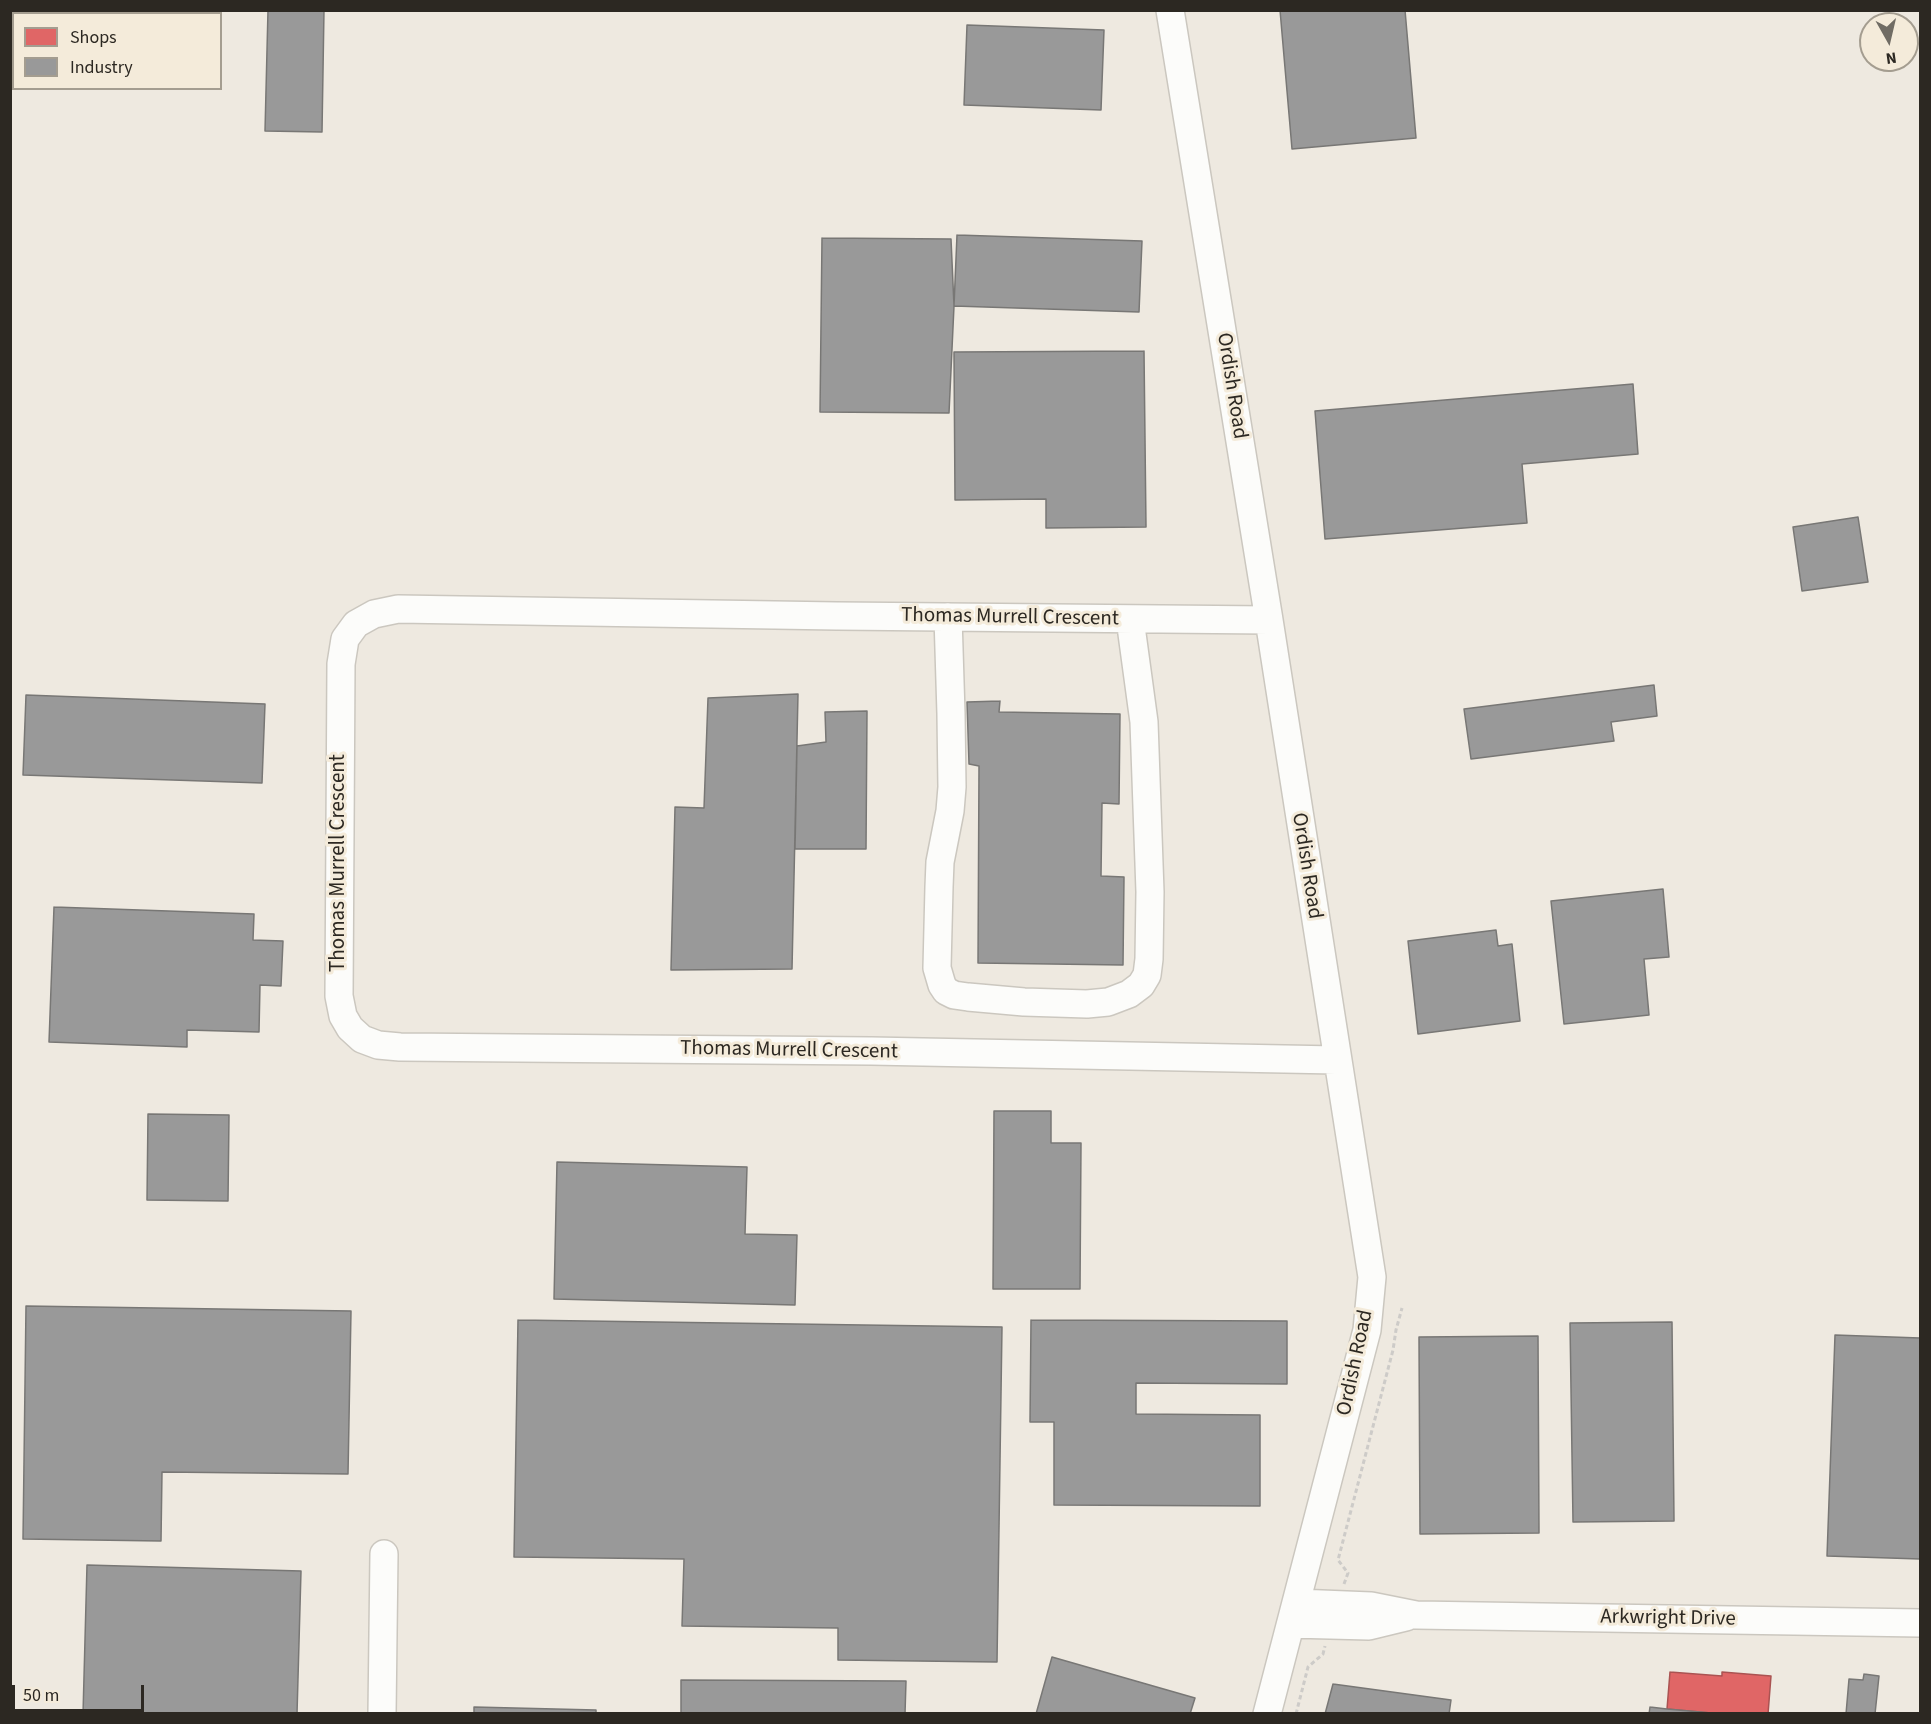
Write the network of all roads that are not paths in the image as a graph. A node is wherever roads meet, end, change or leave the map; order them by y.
1 (1170, 10) edge
2 (948, 617) junction
3 (1130, 619) junction
4 (1269, 620) junction
5 (1336, 1060) junction
6 (384, 1554) dead end
7 (1294, 1613) junction
8 (1920, 1623) edge
9 (382, 1713) edge
10 (1267, 1713) edge

1 - 4 street, Ordish Road
2 - 3 street, Thomas Murrell Crescent
2 - 3 street
2 - 5 street, Thomas Murrell Crescent
3 - 4 street, Thomas Murrell Crescent
4 - 5 street, Ordish Road
5 - 7 street, Ordish Road
6 - 9 street
7 - 8 street, Arkwright Drive
7 - 10 street, Ordish Road

